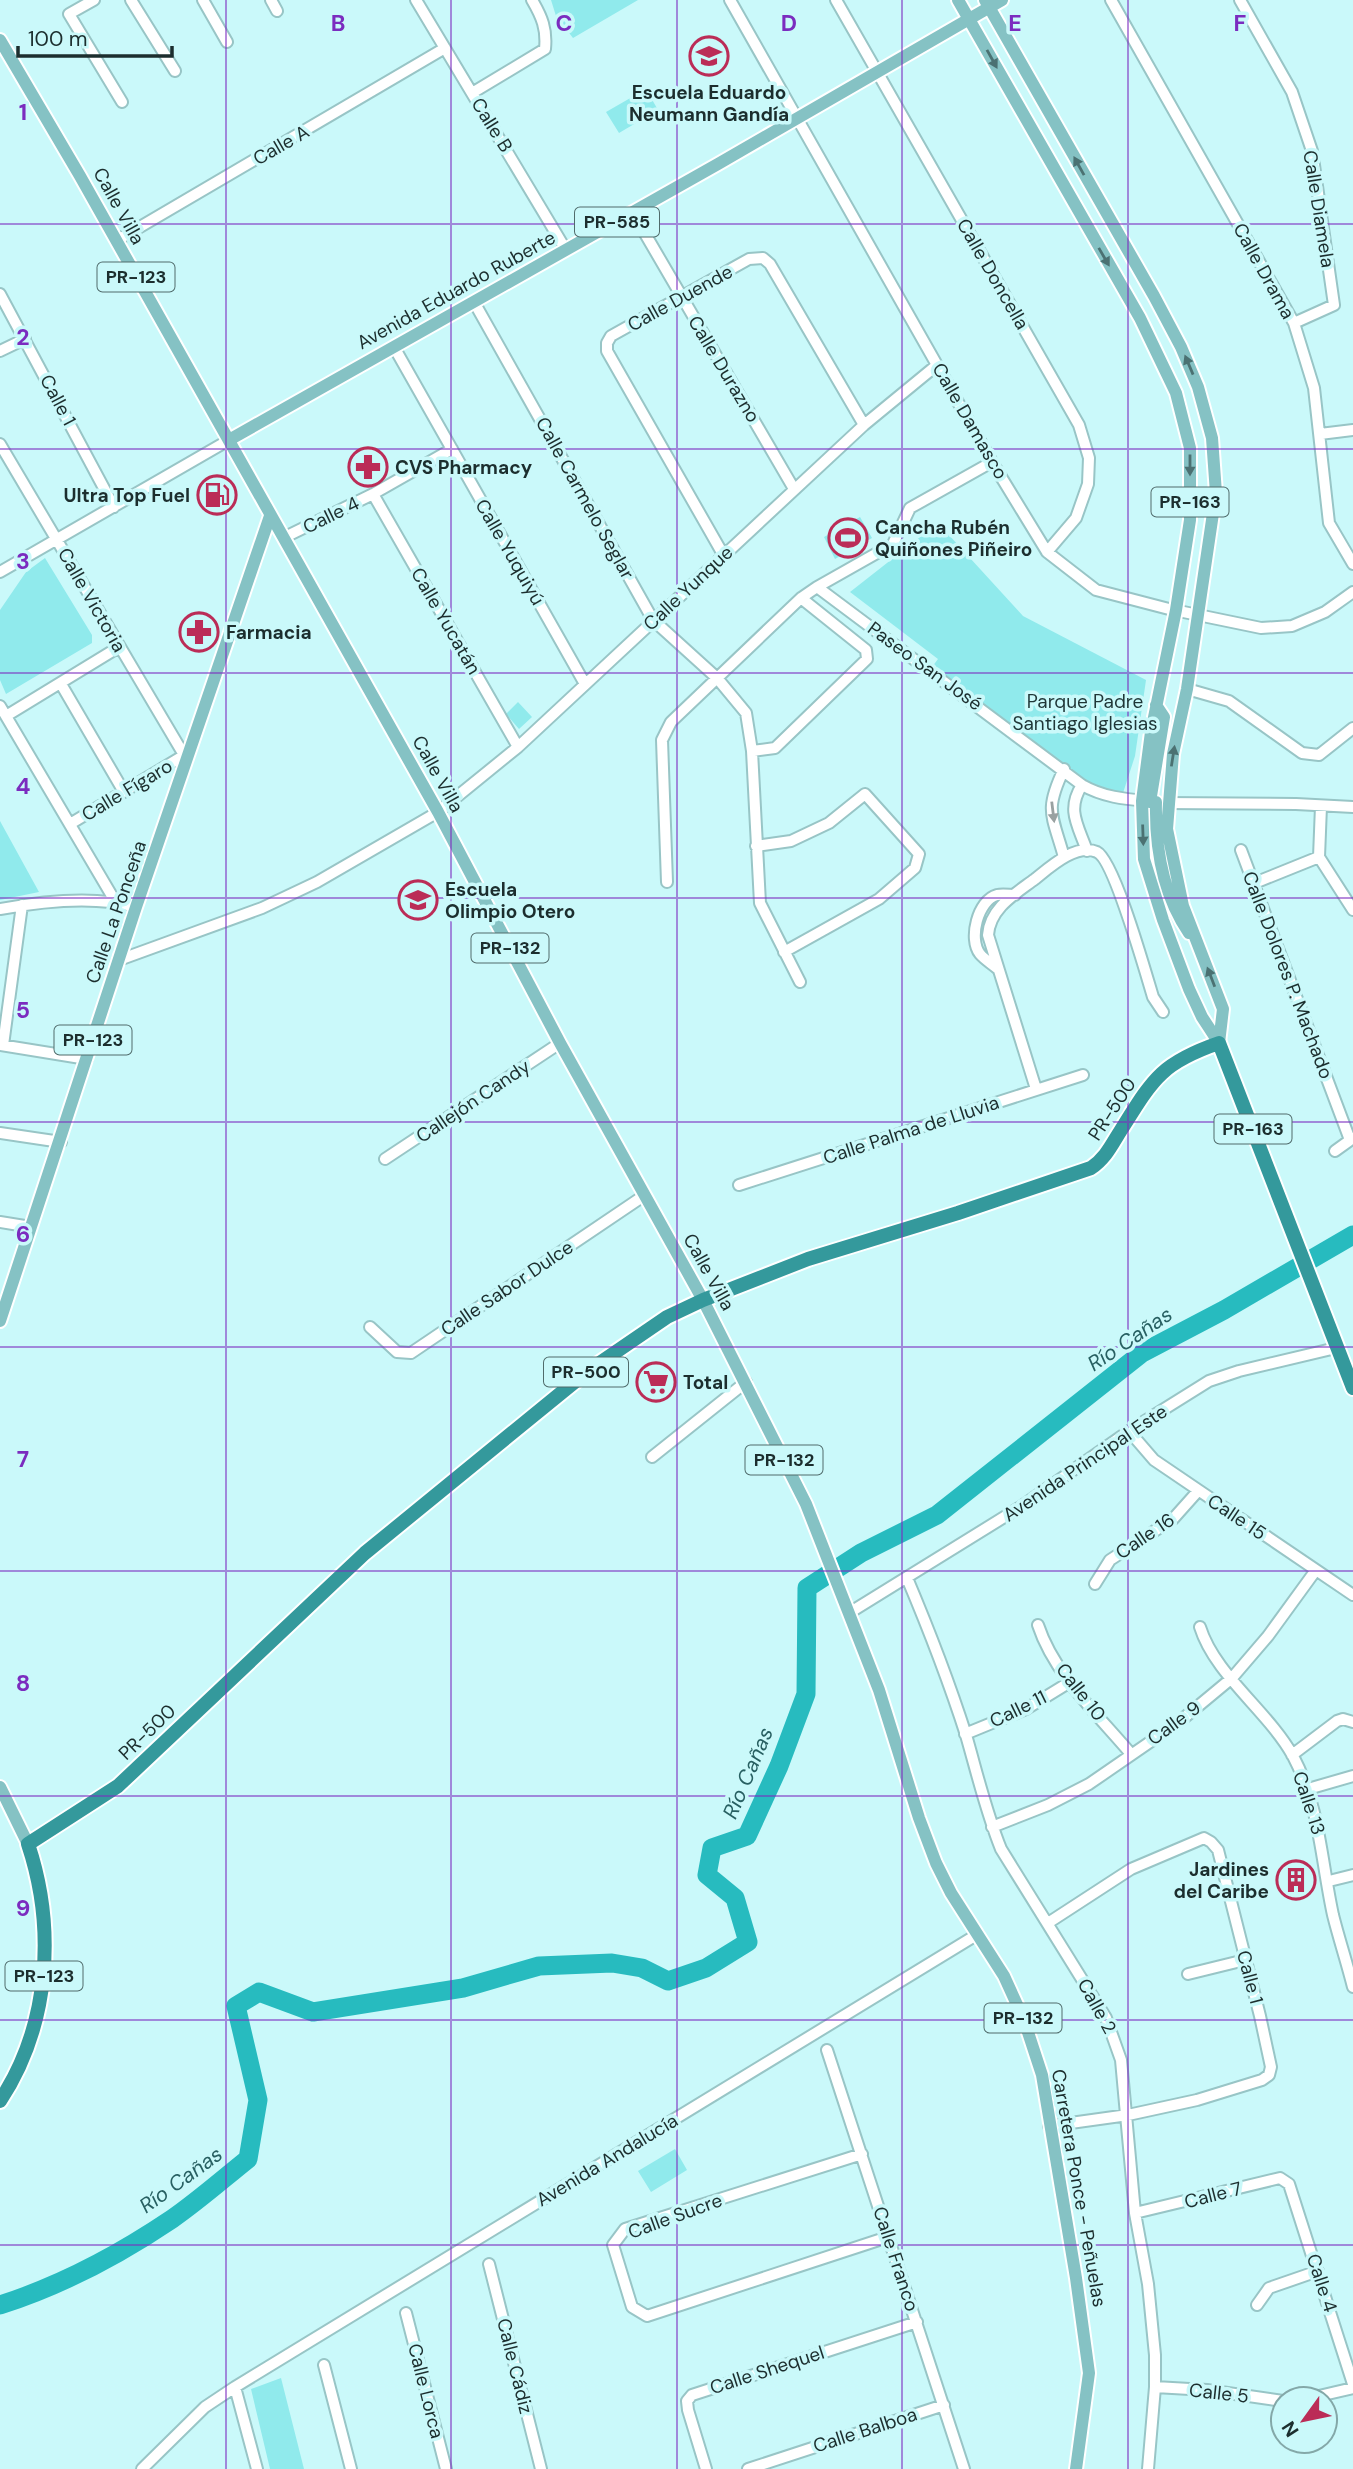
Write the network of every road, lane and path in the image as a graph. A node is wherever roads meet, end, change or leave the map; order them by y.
1 (93, 0) edge
2 (131, 0) edge
3 (203, 0) edge
4 (271, 0) edge
5 (416, 0) edge
6 (533, 0) edge
7 (730, 0) edge
8 (836, 0) edge
9 (958, 0) edge
10 (1002, 0) edge
11 (1111, 0) edge
12 (1240, 0) edge
13 (988, 4) edge
14 (277, 11) dead end
15 (969, 19) junction
16 (0, 40) edge
17 (227, 42) dead end
18 (445, 48) junction
19 (175, 71) dead end
20 (878, 71) junction
21 (472, 93) junction
22 (122, 102) dead end
23 (796, 118) junction
24 (633, 213) junction
25 (116, 241) junction
26 (566, 250) junction
27 (0, 294) edge
28 (681, 297) junction
29 (474, 302) junction
30 (1294, 323) junction
31 (25, 338) junction
32 (394, 347) junction
33 (0, 351) edge
34 (937, 365) junction
35 (864, 425) junction
36 (1353, 430) edge
37 (1320, 435) junction
38 (229, 440) junction
39 (0, 444) edge
40 (452, 449) junction
41 (992, 462) junction
42 (794, 489) junction
43 (373, 494) junction
44 (114, 507) junction
45 (270, 516) junction
46 (57, 538) junction
47 (283, 538) junction
48 (1047, 552) junction
49 (724, 556) junction
50 (1353, 564) edge
51 (2, 568) edge
52 (817, 587) junction
53 (1353, 592) edge
54 (802, 598) junction
55 (1176, 611) junction
56 (1199, 615) junction
57 (653, 620) junction
58 (119, 647) junction
59 (717, 678) junction
60 (61, 684) junction
61 (585, 684) junction
62 (1187, 689) junction
63 (0, 706) edge
64 (6, 716) junction
65 (1353, 728) edge
66 (518, 747) junction
67 (752, 751) junction
68 (185, 758) junction
69 (1064, 769) junction
70 (1082, 785) junction
71 (124, 792) junction
72 (1154, 802) junction
73 (1321, 806) junction
74 (1353, 807) edge
75 (438, 812) junction
76 (70, 824) junction
77 (756, 846) junction
78 (1241, 850) dead end
79 (1087, 851) junction
80 (1064, 856) junction
81 (1319, 857) junction
82 (667, 882) dead end
83 (1252, 884) junction
84 (115, 901) junction
85 (22, 905) junction
86 (136, 907) junction
87 (0, 909) edge
88 (1353, 910) edge
89 (784, 952) junction
90 (119, 960) junction
91 (800, 982) dead end
92 (1163, 1012) dead end
93 (1219, 1042) junction
94 (561, 1044) junction
95 (1, 1045) edge
96 (88, 1059) junction
97 (1083, 1075) dead end
98 (1036, 1089) junction
99 (0, 1133) edge
100 (1352, 1139) edge
101 (61, 1142) junction
102 (1335, 1151) dead end
103 (385, 1159) dead end
104 (739, 1185) dead end
105 (645, 1195) junction
106 (0, 1222) edge
107 (31, 1227) junction
108 (702, 1300) junction
109 (3, 1302) edge
110 (0, 1321) edge
111 (370, 1327) dead end
112 (1336, 1348) junction
113 (746, 1382) junction
114 (1353, 1388) edge
115 (1129, 1431) junction
116 (652, 1457) dead end
117 (1198, 1491) junction
118 (820, 1538) joint
119 (1316, 1570) junction
120 (907, 1578) junction
121 (1096, 1584) dead end
122 (1353, 1595) edge
123 (849, 1613) junction
124 (1038, 1625) dead end
125 (1200, 1627) dead end
126 (1232, 1678) junction
127 (1070, 1682) junction
128 (1353, 1722) edge
129 (965, 1734) junction
130 (1131, 1754) junction
131 (1292, 1755) junction
132 (1353, 1776) edge
133 (0, 1787) edge
134 (1308, 1789) junction
135 (992, 1828) junction
136 (28, 1844) junction
137 (1353, 1875) edge
138 (1329, 1881) junction
139 (1048, 1923) junction
140 (978, 1934) junction
141 (1245, 1960) junction
142 (1188, 1974) dead end
143 (1353, 1987) edge
144 (827, 2050) dead end
145 (0, 2101) edge
146 (1128, 2115) junction
147 (1049, 2126) junction
148 (862, 2154) junction
149 (1291, 2178) joint
150 (1135, 2213) junction
151 (888, 2237) junction
152 (489, 2264) dead end
153 (1318, 2271) junction
154 (1257, 2305) dead end
155 (406, 2313) dead end
156 (917, 2322) junction
157 (324, 2365) dead end
158 (1353, 2386) edge
159 (235, 2387) junction
160 (1155, 2387) junction
161 (1269, 2398) edge
162 (944, 2405) junction
163 (142, 2469) edge
164 (257, 2469) edge
165 (351, 2469) edge
166 (446, 2469) edge
167 (541, 2469) edge
168 (706, 2469) edge
169 (748, 2469) edge
170 (964, 2469) edge
171 (1076, 2469) edge
172 (1148, 2469) edge

1 - 22 street
2 - 19 street
3 - 17 street
4 - 14 street
5 - 18 street, Calle B
6 - 21 street
7 - 23 street, Calle Damasco
8 - 20 street, Calle Doncella
9 - 15 main road, PR-163
10 - 13 main road, Avenida Eduardo Ruberte / PR-585
11 - 30 street, Calle Drama
12 - 30 street, Calle Diamela
13 - 15 main road, Avenida Eduardo Ruberte / PR-585
56 -> 13 main road, PR-163
15 - 20 main road, Avenida Eduardo Ruberte / PR-585
15 -> 55 main road, PR-163
16 - 25 main road, Calle Villa / PR-123
18 - 21 street, Calle B
18 - 25 street, Calle A
20 - 23 main road, Avenida Eduardo Ruberte / PR-585
20 - 48 street, Calle Doncella
21 - 26 street, Calle B
23 - 24 main road, Avenida Eduardo Ruberte / PR-585
23 - 34 street, Calle Damasco
24 - 26 main road, Avenida Eduardo Ruberte / PR-585
24 - 28 street, Calle Durazno
25 - 38 main road, Calle Villa / PR-123
26 - 29 main road, Avenida Eduardo Ruberte / PR-585
27 - 31 street, Calle 1
28 - 35 street, Calle Duende
28 - 42 street, Calle Durazno
28 - 49 street, Calle Duende
29 - 32 main road, Avenida Eduardo Ruberte / PR-585
29 - 57 street, Calle Carmelo Seglar
30 - 37 street, Calle Drama
31 - 33 street
31 - 44 street, Calle 1
32 - 38 main road, Avenida Eduardo Ruberte / PR-585
32 - 40 street, Calle Yuquiyú
34 - 35 street, Calle Yunque
34 - 41 street, Calle Damasco
35 - 42 street, Calle Yunque
36 - 37 street
37 - 50 street, Calle Drama
38 - 44 street, Avenida Eduardo Ruberte / PR-585
38 - 45 main road, Calle Villa / PR-123
39 - 46 street, Calle Victoria
40 - 43 street, Calle 4
40 - 61 street, Calle Yuquiyú
41 - 48 street, Calle Damasco
41 - 52 street
42 - 49 street, Calle Yunque
43 - 47 street, Calle 4
43 - 66 street, Calle Yucatán
44 - 46 street, Avenida Eduardo Ruberte / PR-585
45 - 47 main road, Calle Villa / PR-132
45 - 68 main road, Calle La Ponceña / PR-123
46 - 51 street, Avenida Eduardo Ruberte / PR-585
46 - 58 street, Calle Victoria
47 - 75 main road, Calle Villa / PR-132
48 - 55 street, Calle Damasco
49 - 57 street, Calle Yunque
52 - 54 street
52 - 69 street, Paseo San José
53 - 56 street, Calle Damasco
54 - 59 street
54 - 67 street
55 - 56 street, Calle Damasco
55 - 72 main road, PR-163
56 - 62 main road, PR-163
57 - 59 street, Calle Carmelo Seglar
57 - 61 street, Calle Yunque
58 - 60 street
58 - 68 street, Calle Victoria
59 - 67 street, Calle Carmelo Seglar
59 - 82 street
60 - 64 street
60 - 71 street
61 - 66 street, Calle Yunque
62 - 65 street
72 -> 62 main road, PR-163
63 - 64 street
64 - 76 street
66 - 75 street, Calle Yunque
67 - 77 street, Calle Carmelo Seglar
68 - 71 street, Calle Fígaro
68 - 86 main road, Calle La Ponceña / PR-123
69 - 70 street, Paseo San José
69 -> 80 street
70 - 72 street, Paseo San José
70 - 79 street
71 - 76 street, Calle Fígaro
72 - 73 street, Paseo San José
93 -> 72 main road, PR-163
72 -> 93 main road, PR-163
73 - 74 street, Paseo San José
73 - 81 street
75 - 90 street, Calle Yunque
75 - 94 main road, Calle Villa / PR-132
76 - 84 street
77 - 89 street, Calle Carmelo Seglar
77 - 89 street
78 - 83 street, Calle Dolores P. Machado
79 - 80 street
79 - 92 street
80 - 98 street
81 - 83 street
81 - 88 street
83 - 100 street, Calle Dolores P. Machado
84 - 85 street
84 - 86 street
85 - 87 street
85 - 95 street
86 - 90 main road, Calle La Ponceña / PR-123
89 - 91 street, Calle Carmelo Seglar
90 - 96 main road, Calle La Ponceña / PR-123
93 - 108 highway, PR-500 / PR-500
93 - 112 highway, PR-163
94 - 103 street, Callejón Candy
94 - 105 main road, Calle Villa / PR-132
95 - 96 street
96 - 101 main road, Calle La Ponceña / PR-123
97 - 98 street, Calle Palma de Lluvia
98 - 104 street, Calle Palma de Lluvia
99 - 101 street
100 - 102 street
101 - 107 main road, Calle La Ponceña / PR-123
105 - 108 main road, Calle Villa / PR-132
105 - 111 street, Calle Sabor Dulce
106 - 107 street
107 - 109 main road, Calle La Ponceña / PR-123
108 - 113 main road, Calle Villa / PR-132
108 - 136 highway, PR-500 / PR-500
109 - 110 main road, Calle La Ponceña / PR-123
112 - 114 highway, PR-163
112 - 115 street, Avenida Principal Este
113 - 116 street
113 - 118 main road, Calle Villa / PR-132
115 - 117 street, Calle 15
115 - 120 street, Avenida Principal Este
117 - 119 street, Calle 15
117 - 121 street, Calle 16
118 - 123 main road, Carretera Ponce - Peñuelas / PR-132
119 - 122 street, Calle 15
119 - 126 street, Calle 9
120 - 123 street, Avenida Principal Este
120 - 129 street, Calle 2
123 - 140 main road, Carretera Ponce - Peñuelas / PR-132
124 - 127 street, Calle 10
125 - 126 street, Calle 13
126 - 130 street, Calle 9
126 - 131 street, Calle 13
127 - 129 street, Calle 11
127 - 130 street, Calle 10
128 - 131 street
129 - 135 street, Calle 2
130 - 135 street, Calle 9
131 - 134 street, Calle 13
132 - 134 street
133 - 136 main road, PR-123
134 - 138 street, Calle 13
135 - 139 street, Calle 2
136 - 145 highway, PR-123
137 - 138 street
138 - 143 street, Calle 13
139 - 141 street, Calle 1
139 - 146 street, Calle 2
140 - 147 main road, Carretera Ponce - Peñuelas / PR-132
140 - 159 street, Avenida Andalucía
141 - 142 street
141 - 146 street, Calle 1
144 - 148 street, Calle Franco
146 - 147 street, Calle 1
146 - 150 street, Calle 2
147 - 171 main road, Carretera Ponce - Peñuelas / PR-132
148 - 151 street, Calle Franco
148 - 151 street, Calle Sucre
149 - 150 street, Calle 7
149 - 153 street, Calle 4
150 - 160 street, Calle 2
151 - 156 street, Calle Franco
152 - 167 street, Calle Cádiz
153 - 154 street
153 - 158 street, Calle 4
155 - 166 street, Calle Lorca
156 - 162 street, Calle Franco
156 - 168 street, Calle Shequel
157 - 165 street
159 - 163 street, Avenida Andalucía
159 - 164 street
160 - 161 street, Calle 5
160 - 172 street, Calle 2
162 - 169 street, Calle Balboa
162 - 170 street, Calle Franco

